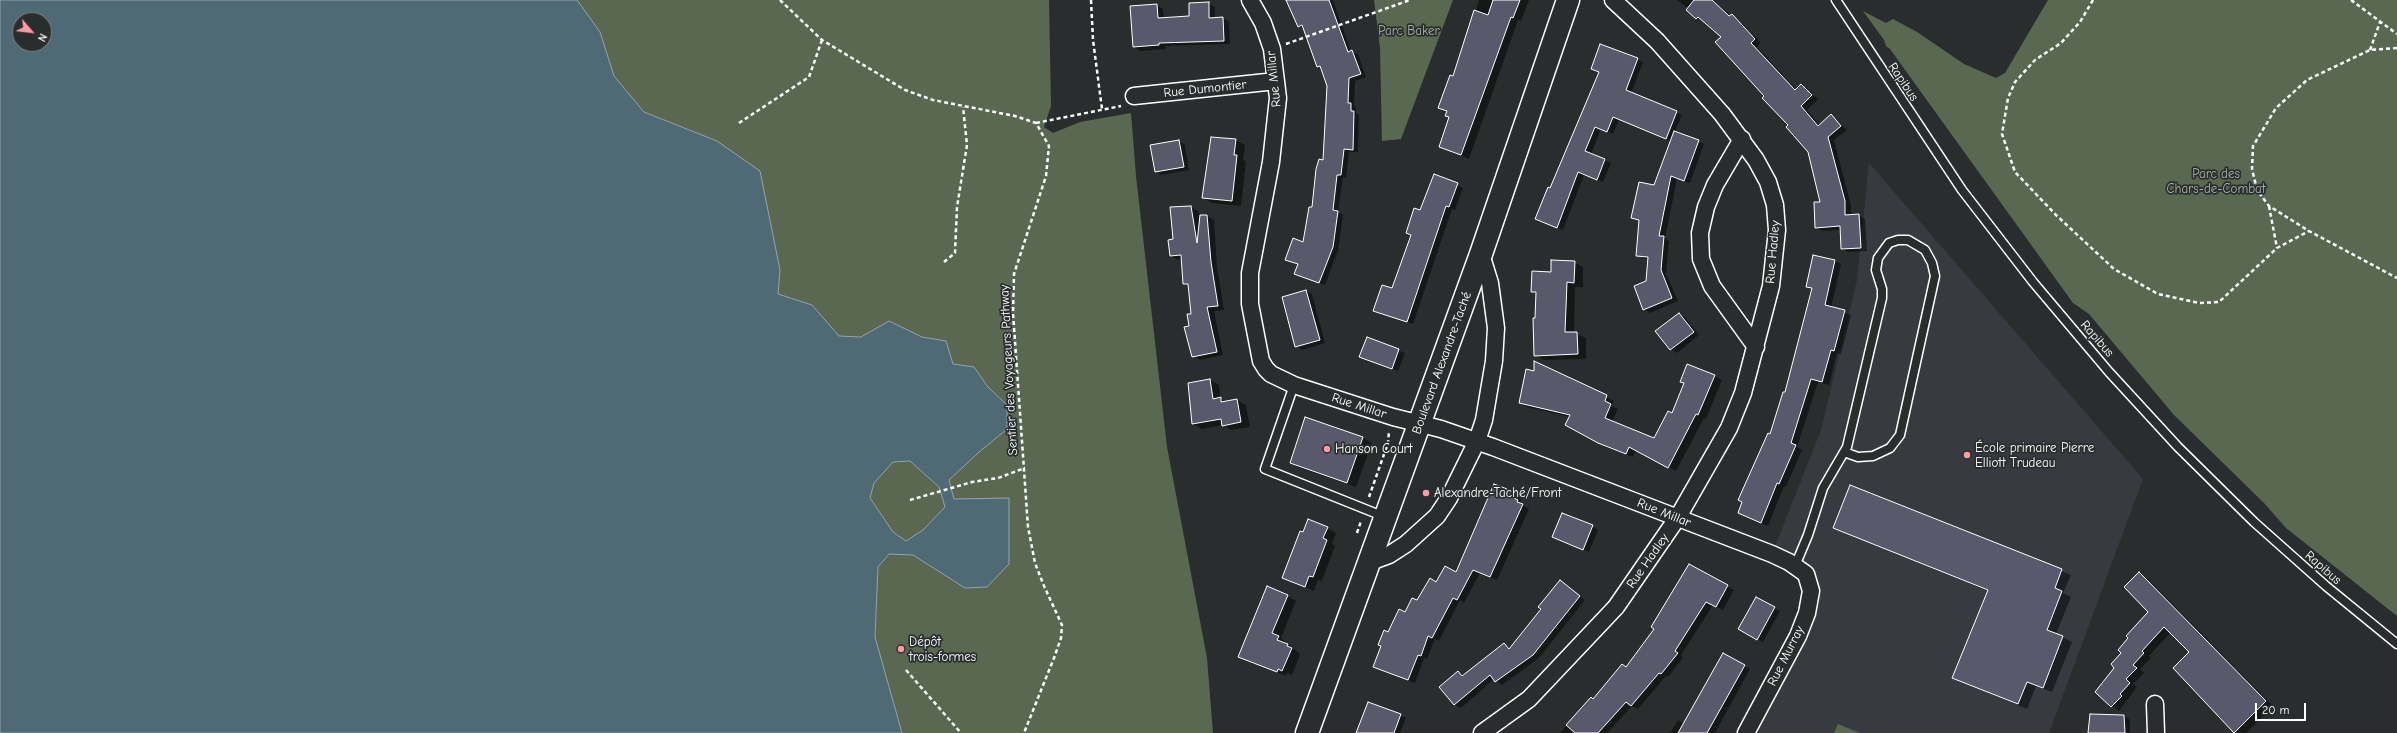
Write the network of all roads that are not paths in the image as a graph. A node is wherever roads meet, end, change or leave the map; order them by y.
1 (1250, 0) edge
2 (1568, 0) edge
3 (1613, 0) edge
4 (1836, 0) edge
5 (1276, 81) junction
6 (1134, 96) road end
7 (1742, 139) junction
8 (1482, 254) junction
9 (1756, 347) junction
10 (1294, 385) junction
11 (1420, 424) junction
12 (1477, 441) junction
13 (1844, 452) junction
14 (1386, 517) junction
15 (1678, 517) junction
16 (1370, 562) junction
17 (1800, 570) junction
18 (2397, 644) edge
19 (2156, 704) dead end
20 (1307, 733) edge
21 (1482, 733) edge
22 (1746, 733) edge
23 (2156, 733) edge

1 - 5 street, Rue Millar
2 - 8 main road, Boulevard Alexandre-Taché
3 - 7 street, Rue Hadley
4 - 18 lane, Rapibus
5 - 6 street, Rue Dumontier
5 - 10 street, Rue Millar
7 - 9 street, Rue Hadley
7 - 9 street
8 - 11 main road, Boulevard Alexandre-Taché
8 - 12 street, Boulevard Alexandre-Taché
9 - 15 street, Rue Hadley
10 - 11 street, Rue Millar
10 - 14 lane
11 - 12 street, Rue Millar
11 - 14 main road, Boulevard Alexandre-Taché
12 - 15 street, Rue Millar
12 - 16 street, Boulevard Alexandre-Taché
13 - 13 lane
13 - 17 lane
14 - 16 main road, Boulevard Alexandre-Taché
15 - 17 street, Rue Millar
15 - 21 street, Rue Hadley
16 - 20 main road, Boulevard Alexandre-Taché
17 - 22 street, Rue Murray
19 - 23 street

